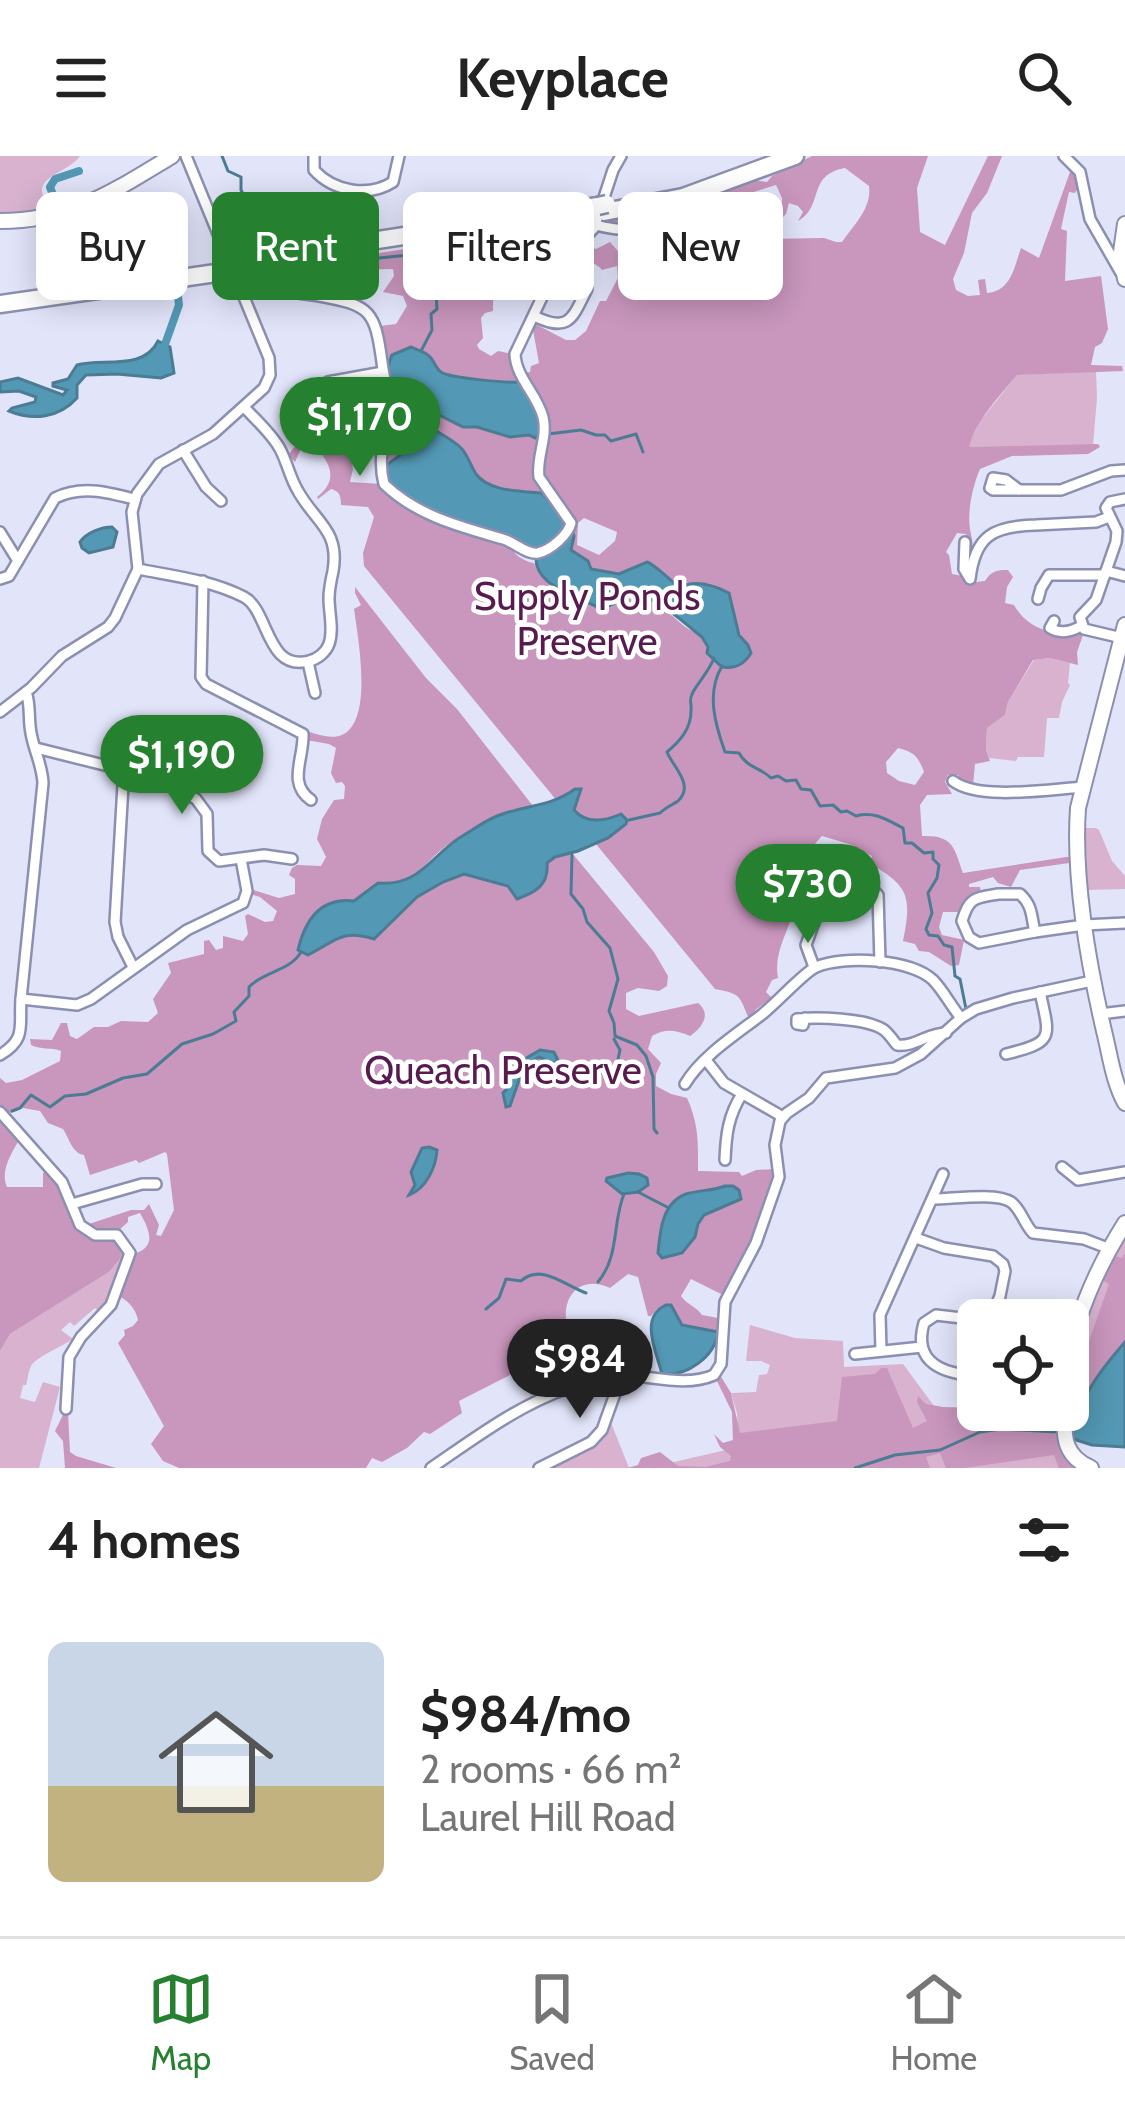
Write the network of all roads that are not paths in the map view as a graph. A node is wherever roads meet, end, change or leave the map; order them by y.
1 (172, 156) edge
2 (186, 156) edge
3 (314, 156) edge
4 (400, 156) edge
5 (620, 156) edge
6 (774, 156) edge
7 (795, 156) edge
8 (1064, 156) edge
9 (600, 212) junction
10 (212, 218) edge
11 (0, 221) edge
12 (618, 223) edge
13 (1125, 224) edge
14 (1125, 280) edge
15 (0, 300) edge
16 (246, 300) edge
17 (335, 300) edge
18 (581, 300) edge
19 (534, 316) junction
20 (383, 372) junction
21 (332, 381) dead end
22 (244, 407) junction
23 (183, 450) junction
24 (1125, 470) edge
25 (1019, 490) dead end
26 (134, 499) junction
27 (1125, 499) edge
28 (221, 501) dead end
29 (1108, 517) junction
30 (0, 532) edge
31 (965, 542) dead end
32 (18, 561) junction
33 (138, 569) junction
34 (1106, 573) junction
35 (1125, 576) edge
36 (0, 579) edge
37 (202, 581) junction
38 (1038, 599) dead end
39 (1054, 621) dead end
40 (1082, 626) junction
41 (1123, 631) edge
42 (308, 662) junction
43 (26, 692) junction
44 (315, 693) dead end
45 (0, 712) edge
46 (36, 748) junction
47 (124, 768) junction
48 (952, 781) dead end
49 (1084, 788) junction
50 (311, 800) dead end
51 (241, 859) junction
52 (292, 859) dead end
53 (821, 860) dead end
54 (835, 867) junction
55 (1125, 923) edge
56 (1084, 925) junction
57 (1036, 932) junction
58 (880, 962) junction
59 (133, 968) junction
60 (814, 968) junction
61 (1092, 981) junction
62 (1040, 992) junction
63 (21, 999) junction
64 (1125, 1011) edge
65 (1100, 1014) junction
66 (805, 1018) dead end
67 (961, 1018) junction
68 (946, 1034) junction
69 (1006, 1054) dead end
70 (0, 1055) edge
71 (1117, 1055) edge
72 (706, 1060) junction
73 (685, 1084) dead end
74 (742, 1094) junction
75 (1125, 1103) edge
76 (0, 1112) edge
77 (783, 1117) junction
78 (725, 1160) dead end
79 (1062, 1168) dead end
80 (1125, 1172) edge
81 (944, 1174) dead end
82 (155, 1184) dead end
83 (934, 1199) junction
84 (72, 1204) junction
85 (1125, 1223) edge
86 (916, 1238) junction
87 (1110, 1249) junction
88 (999, 1299) edge
89 (1088, 1299) edge
90 (957, 1317) edge
91 (922, 1347) junction
92 (881, 1351) junction
93 (855, 1354) dead end
94 (957, 1373) edge
95 (621, 1377) junction
96 (66, 1409) dead end
97 (1066, 1431) edge
98 (430, 1468) edge
99 (539, 1468) edge
100 (1091, 1468) edge

1 - 11 main road
2 - 10 street
3 - 4 street
5 - 9 street
6 - 9 highway
7 - 9 highway
8 - 14 street
9 - 12 street
9 - 15 highway
9 - 19 street
13 - 14 main road
16 - 22 street
17 - 20 street
18 - 19 street
19 - 20 street
20 - 21 street
22 - 23 street
22 - 42 street
23 - 26 street
23 - 28 street
24 - 25 street
26 - 32 street
26 - 33 street
27 - 29 street
29 - 31 street
29 - 34 street
30 - 32 street
32 - 36 street
33 - 37 street
33 - 43 street
34 - 35 street
34 - 38 street
34 - 40 street
37 - 42 street
37 - 50 street
39 - 40 street
40 - 41 street
41 - 49 main road
42 - 44 street
43 - 45 street
43 - 46 street
46 - 47 street
46 - 63 street
47 - 51 street
47 - 59 street
48 - 49 street
49 - 56 main road
51 - 52 street
51 - 59 street
53 - 54 street
54 - 58 street
54 - 60 street
55 - 56 street
56 - 57 street
56 - 61 main road
57 - 57 street
58 - 60 street
58 - 67 street
59 - 63 street
60 - 72 street
61 - 62 street
61 - 65 main road
62 - 67 street
62 - 69 street
63 - 70 street
64 - 65 street
65 - 71 main road
66 - 68 street
67 - 68 street
68 - 77 street
71 - 75 main road
72 - 73 street
72 - 74 street
74 - 77 street
74 - 78 street
76 - 84 street
77 - 95 street
79 - 80 street
81 - 83 street
82 - 84 street
83 - 86 street
83 - 87 street
84 - 96 street
85 - 87 main road
86 - 88 street
86 - 92 street
87 - 89 main road
90 - 91 street
91 - 92 street
91 - 94 street
92 - 93 street
95 - 98 street
95 - 99 street
97 - 100 main road

